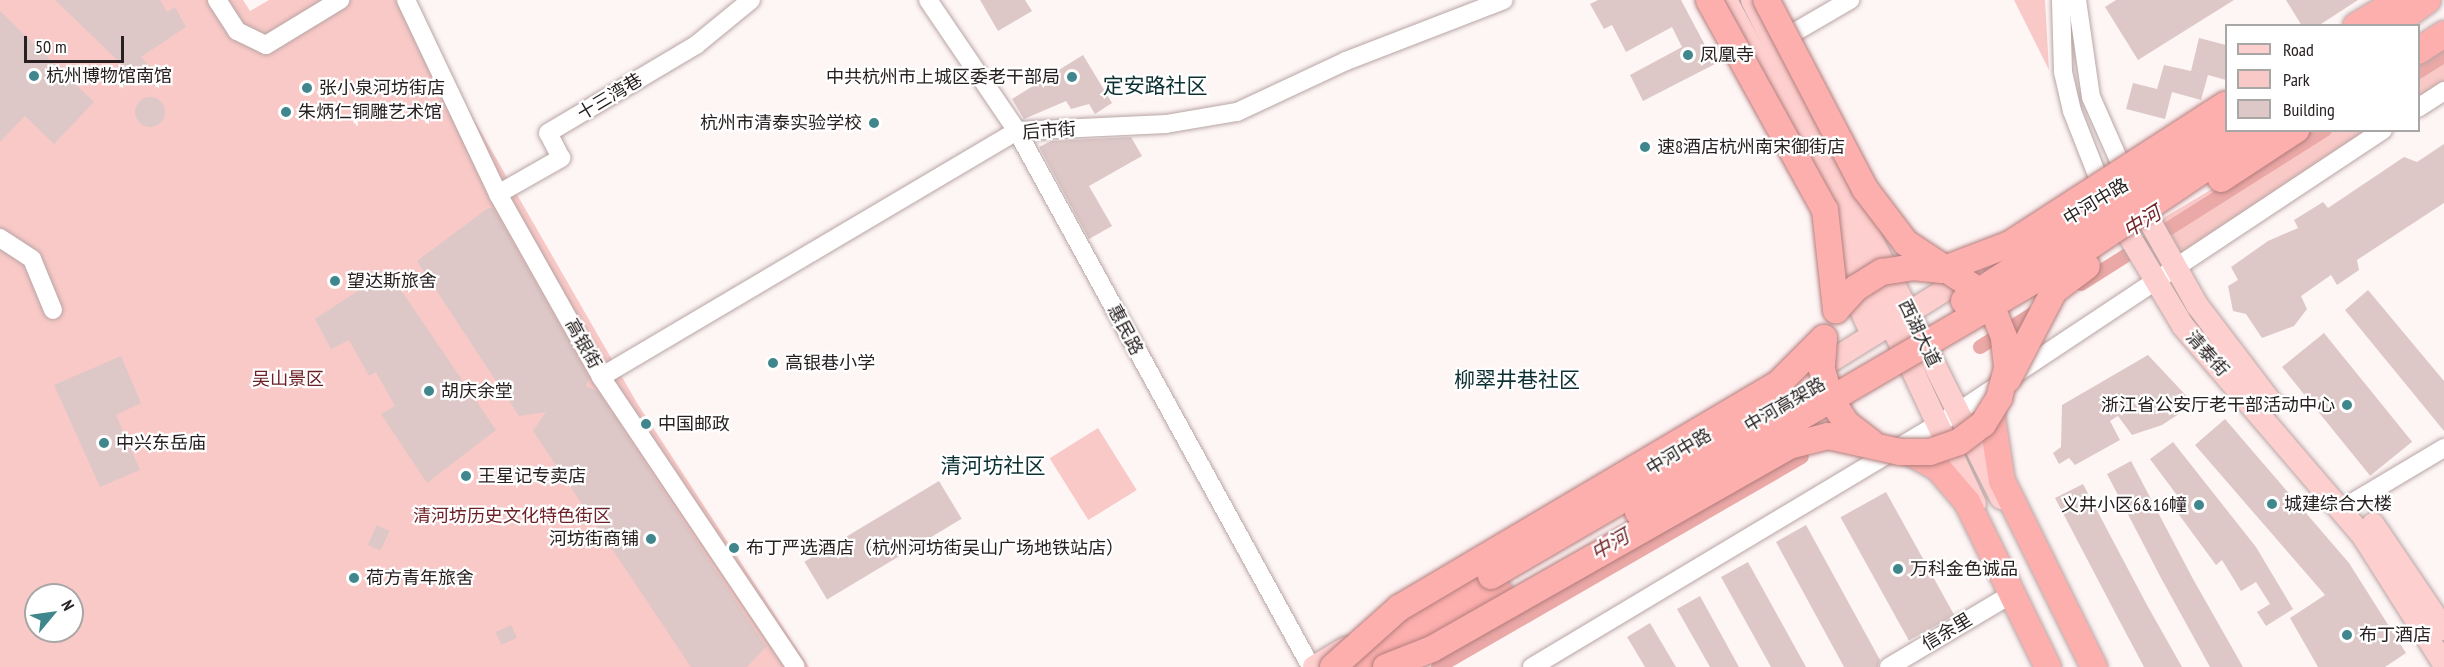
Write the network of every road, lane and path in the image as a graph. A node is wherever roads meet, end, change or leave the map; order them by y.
1 (217, 0) edge
2 (340, 0) edge
3 (406, 0) edge
4 (751, 0) edge
5 (928, 0) edge
6 (1504, 0) edge
7 (1709, 0) edge
8 (1725, 0) edge
9 (1752, 0) edge
10 (1766, 0) edge
11 (1850, 0) edge
12 (2400, 0) edge
13 (2416, 0) edge
14 (2428, 0) edge
15 (2076, 1) edge
16 (2444, 10) edge
17 (2359, 24) edge
18 (2379, 24) edge
19 (2395, 24) edge
20 (2420, 26) edge
21 (2444, 27) edge
22 (2444, 34) edge
23 (2420, 42) edge
24 (1765, 50) junction
25 (2420, 50) edge
26 (2444, 92) edge
27 (2225, 105) edge
28 (2420, 107) edge
29 (2225, 122) edge
30 (1017, 131) junction
31 (2225, 132) edge
32 (2259, 132) edge
33 (2277, 132) edge
34 (2293, 132) edge
35 (2380, 132) edge
36 (2129, 183) junction
37 (498, 194) junction
38 (2106, 197) junction
39 (2149, 223) junction
40 (2127, 237) junction
41 (0, 238) edge
42 (2171, 261) junction
43 (1942, 270) junction
44 (2149, 274) junction
45 (53, 310) dead end
46 (1836, 310) junction
47 (1889, 320) junction
48 (1824, 338) junction
49 (1931, 356) junction
50 (1910, 366) junction
51 (601, 377) junction
52 (1995, 404) junction
53 (1958, 412) junction
54 (1937, 425) junction
55 (1871, 442) junction
56 (2444, 448) edge
57 (1909, 452) junction
58 (2355, 501) junction
59 (2005, 598) dead end
60 (2444, 629) edge
61 (2444, 664) edge
62 (796, 667) edge
63 (1312, 667) edge
64 (1333, 667) edge
65 (1372, 667) edge
66 (1386, 667) edge
67 (1393, 667) edge
68 (1532, 667) edge
69 (1889, 667) edge
70 (2048, 667) edge
71 (2055, 667) edge
72 (2085, 667) edge
73 (2094, 667) edge

1 - 2 street
3 - 37 street, 高银街
4 - 37 street, 十三湾巷
5 - 30 street, 惠民路
6 - 30 street, 后市街
7 - 46 highway, bridge
8 - 24 main road
9 - 24 main road, 西湖大道
10 - 43 highway, bridge
11 - 24 street
12 - 17 highway
13 - 18 main road
14 - 19 highway
15 - 36 street, 清泰街
15 - 38 street, 清泰街
16 - 20 highway
21 - 23 main road
22 - 25 highway
24 - 47 main road, 西湖大道
24 - 47 main road
26 - 28 street
27 - 43 highway, bridge
29 - 36 main road, 中河中路
30 - 51 street, 后市街
30 - 63 street, 惠民路
31 - 64 highway, 中河高架路, bridge
32 - 65 highway, 中河高架路, bridge
33 - 39 main road
34 - 52 highway, bridge
35 - 42 street
36 - 38 main road, 中河中路
36 - 39 main road, 清泰街
37 - 51 street, 高银街
38 - 40 main road, 清泰街
38 - 47 main road, 中河中路
39 - 40 main road
39 - 42 main road, 清泰街
40 - 44 main road, 清泰街
40 - 49 main road
41 - 45 street
42 - 44 street
42 - 58 main road, 清泰街
43 - 46 highway, bridge
43 - 52 highway, bridge
44 - 53 street
44 - 61 main road, 清泰街
46 - 48 highway
47 - 49 main road, 西湖大道
47 - 50 main road, 西湖大道
47 - 63 main road, 中河中路
48 - 55 highway, bridge
48 - 64 highway, bridge
49 - 50 main road
49 - 53 main road, 西湖大道
50 - 54 main road, 西湖大道
50 - 67 main road
51 - 62 street, 高银街
52 - 57 highway, bridge
52 - 73 highway
53 - 54 street
53 - 72 main road, 西湖大道
54 - 68 street
54 - 71 main road, 西湖大道
55 - 57 highway, bridge
55 - 66 highway, bridge
56 - 58 street
57 - 70 highway
58 - 60 main road, 清泰街
59 - 69 street, 信余里

